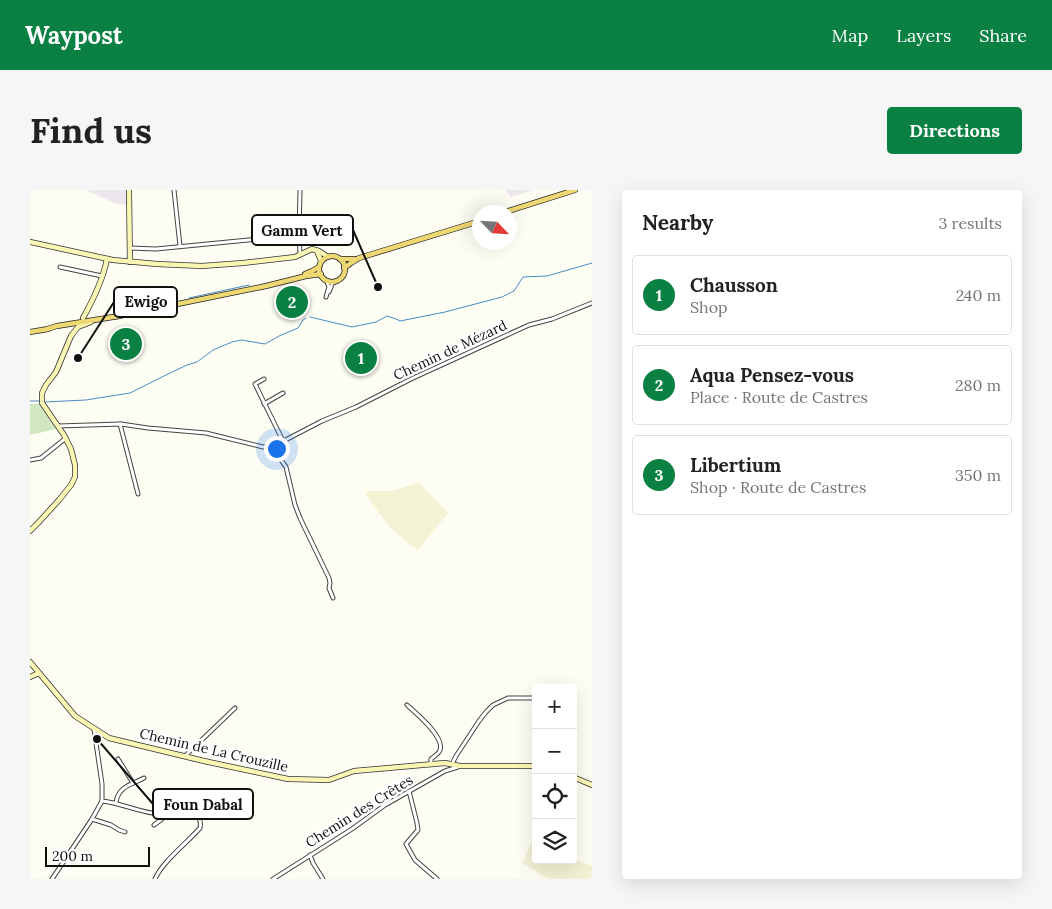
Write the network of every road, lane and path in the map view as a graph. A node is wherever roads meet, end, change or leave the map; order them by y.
1 (129, 190) edge
2 (174, 190) edge
3 (300, 190) edge
4 (575, 190) edge
5 (517, 208) edge
6 (472, 223) edge
7 (334, 233) dead end
8 (299, 235) junction
9 (30, 242) edge
10 (180, 246) junction
11 (130, 248) junction
12 (316, 250) junction
13 (300, 256) junction
14 (328, 257) junction
15 (359, 258) junction
16 (106, 259) junction
17 (340, 259) junction
18 (321, 261) junction
19 (130, 262) junction
20 (60, 267) dead end
21 (319, 267) junction
22 (344, 268) junction
23 (320, 274) junction
24 (102, 276) junction
25 (326, 280) junction
26 (333, 282) junction
27 (250, 289) junction
28 (592, 303) edge
29 (84, 318) dead end
30 (100, 319) junction
31 (76, 324) junction
32 (30, 332) edge
33 (71, 336) junction
34 (264, 379) dead end
35 (283, 393) dead end
36 (264, 404) junction
37 (120, 424) junction
38 (58, 427) junction
39 (66, 438) junction
40 (283, 441) junction
41 (272, 447) junction
42 (30, 460) edge
43 (138, 494) dead end
44 (30, 531) edge
45 (334, 598) dead end
46 (30, 662) edge
47 (39, 673) junction
48 (30, 676) edge
49 (532, 698) edge
50 (407, 705) dead end
51 (235, 708) dead end
52 (94, 729) junction
53 (184, 756) junction
54 (118, 759) dead end
55 (430, 765) junction
56 (453, 765) junction
57 (460, 766) junction
58 (532, 766) edge
59 (144, 778) dead end
60 (577, 779) edge
61 (133, 783) junction
62 (592, 785) edge
63 (409, 791) junction
64 (102, 801) junction
65 (116, 802) junction
66 (162, 815) junction
67 (92, 819) junction
68 (154, 825) dead end
69 (125, 832) dead end
70 (310, 855) junction
71 (52, 879) edge
72 (155, 879) edge
73 (273, 879) edge
74 (323, 879) edge
75 (437, 879) edge

1 - 11 street
2 - 10 street
3 - 8 street
4 - 5 main road
6 - 15 main road
7 - 8 street
8 - 10 street
8 - 13 street
9 - 16 street
10 - 11 street
11 - 19 street
12 - 13 street
12 - 14 street
12 - 18 street
13 - 19 street
14 - 17 main road
14 - 18 main road
15 - 17 main road
15 - 22 main road
16 - 19 street
16 - 24 street
17 - 22 main road
18 - 21 main road
20 - 24 street
21 - 23 main road
21 - 27 main road
22 - 26 main road
23 - 25 main road
23 - 27 main road
24 - 29 street
25 - 26 main road
25 - 26 street
27 - 30 main road
28 - 40 street, Chemin de Mézard
30 - 31 main road
30 - 33 street
31 - 32 main road
31 - 33 street
33 - 38 street
34 - 36 street
35 - 36 street
36 - 40 street
37 - 38 street
37 - 41 street
37 - 43 street
38 - 39 street
39 - 42 street
39 - 44 street
40 - 41 street, Chemin de Mézard
41 - 45 street
46 - 47 street, Chemin de La Crouzille
47 - 48 street
47 - 52 street, Chemin de La Crouzille
49 - 56 street
50 - 55 street
51 - 53 street
52 - 53 street, Chemin de La Crouzille
52 - 64 street
53 - 55 street, Chemin de La Crouzille
54 - 61 street
55 - 56 street, Chemin de La Crouzille
56 - 57 street, Chemin de La Crouzille
57 - 58 street, Chemin de La Crouzille
57 - 63 street, Chemin des Crêtes
59 - 61 street
60 - 62 street
61 - 65 street
63 - 70 street, Chemin des Crêtes
63 - 75 street
64 - 65 street
64 - 67 street
65 - 66 street
66 - 68 street
66 - 72 street
67 - 69 street
67 - 71 street
70 - 73 street, Chemin des Crêtes
70 - 74 street

